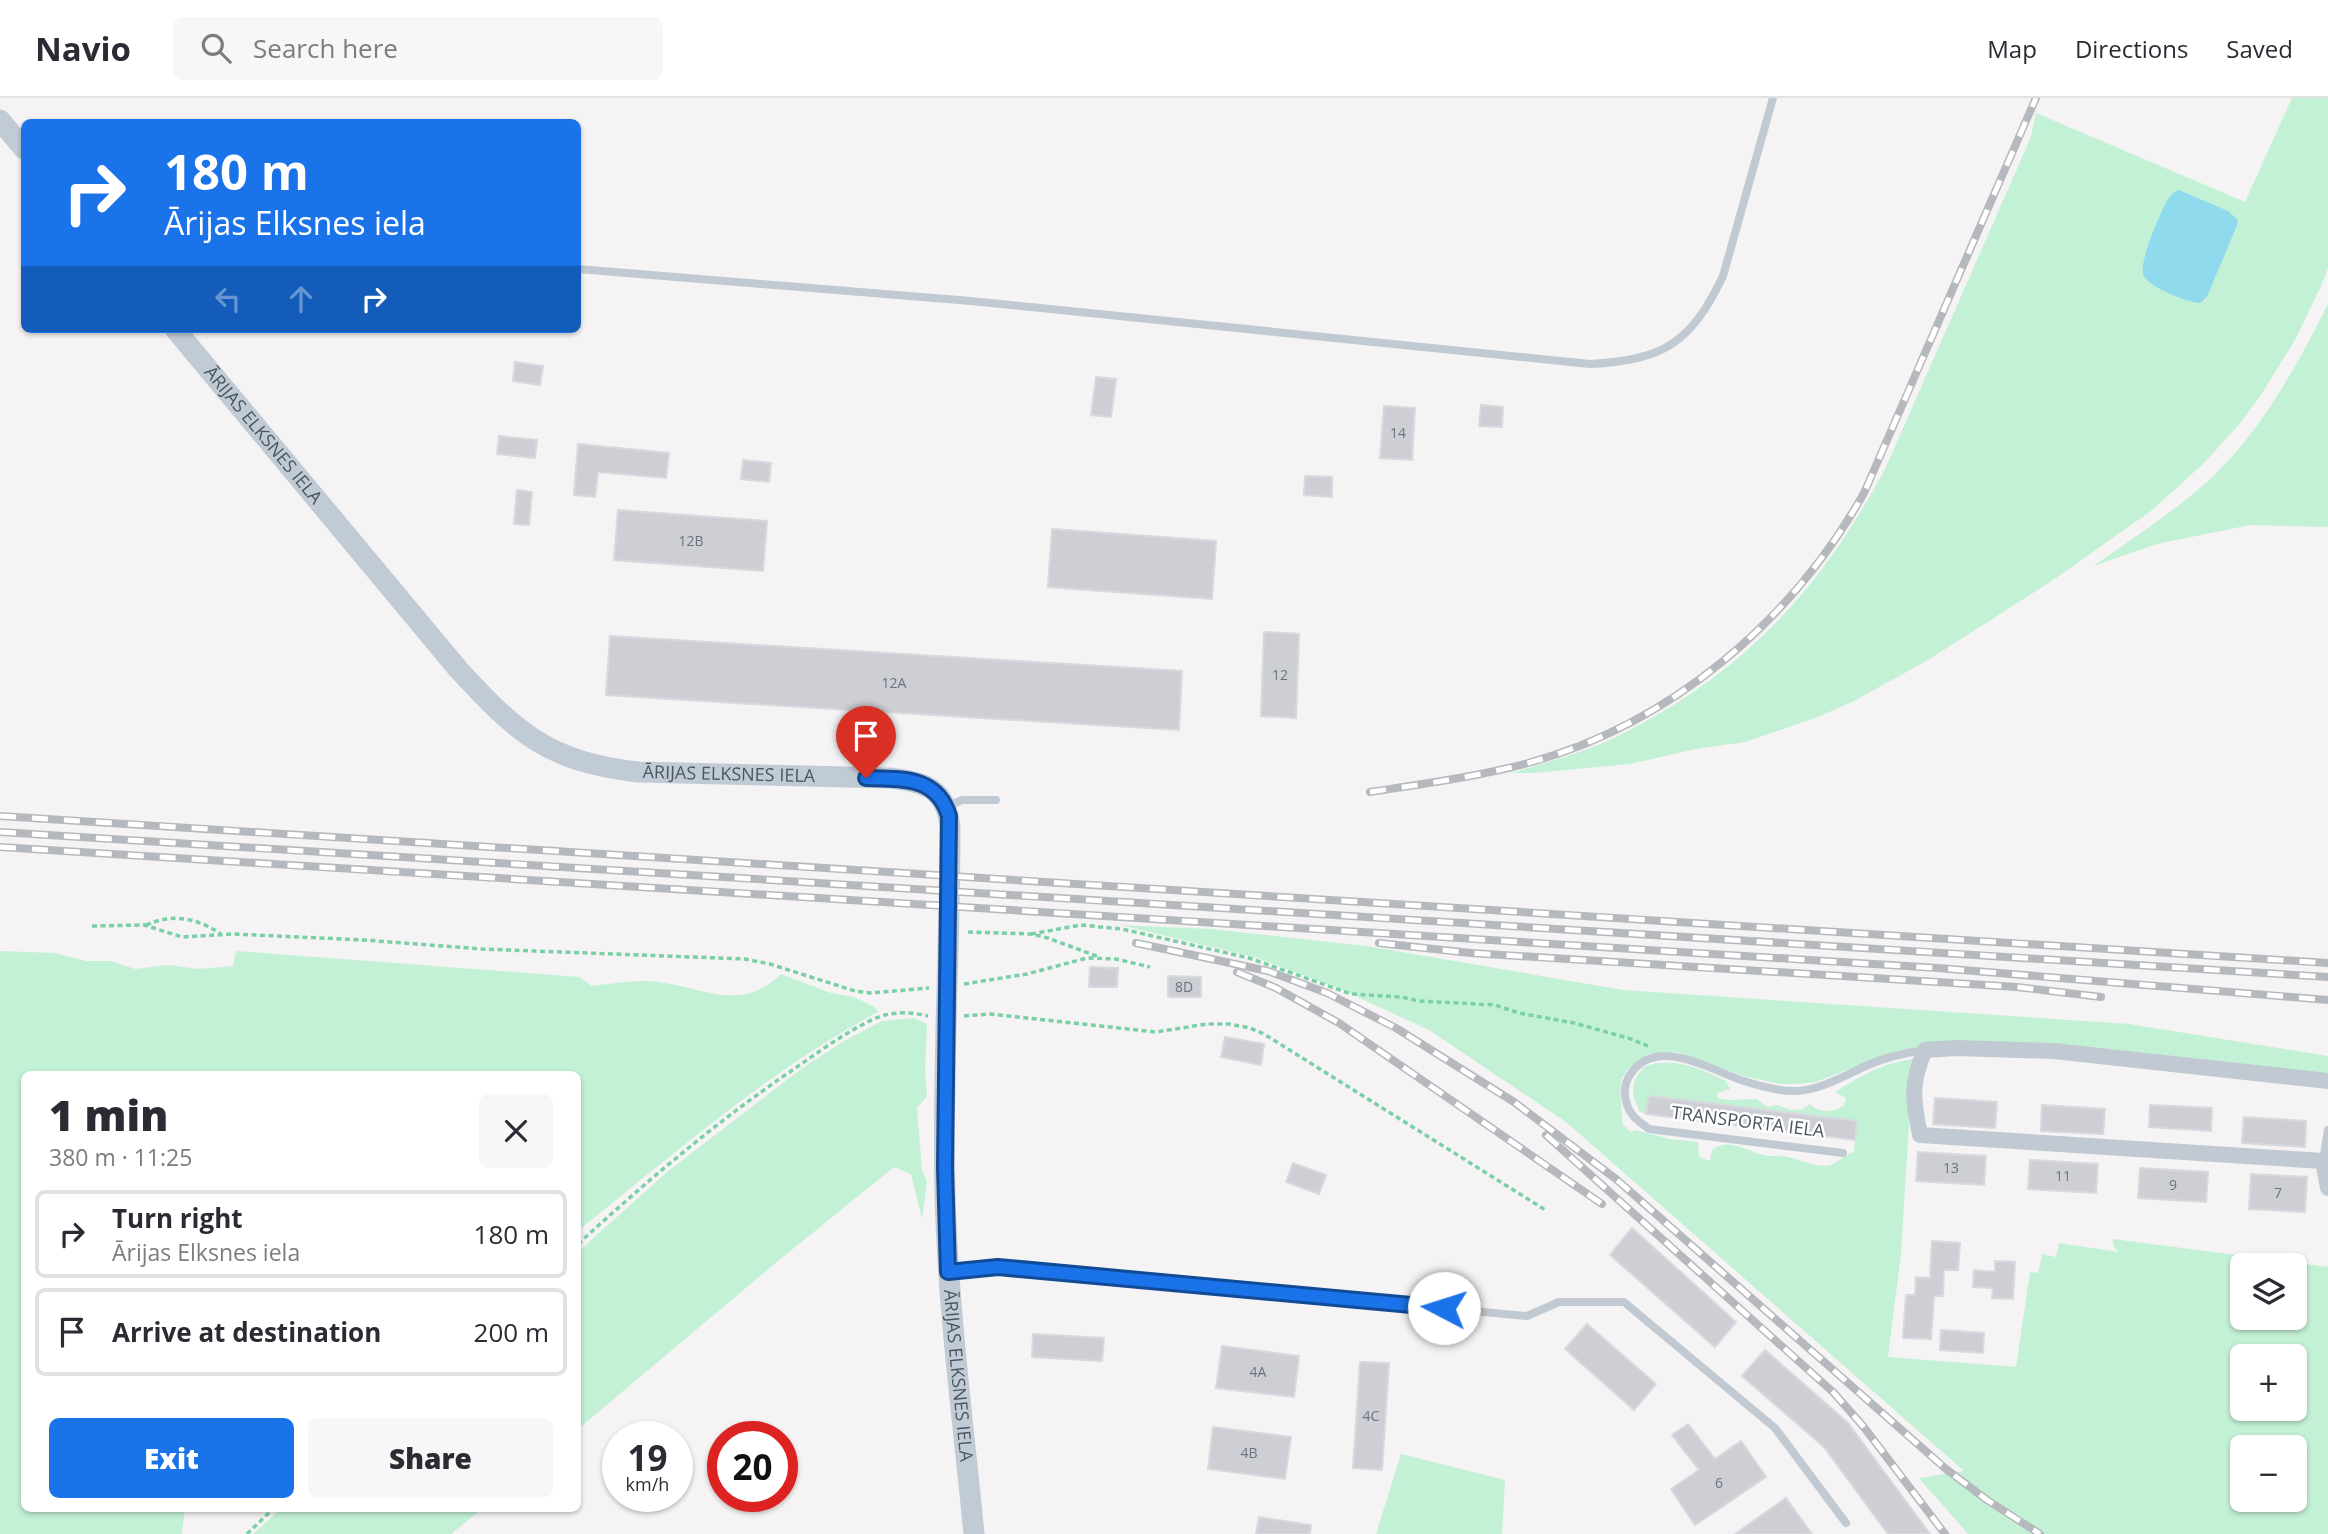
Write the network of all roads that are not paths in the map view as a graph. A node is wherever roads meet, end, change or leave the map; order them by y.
1 (1773, 98) edge
2 (0, 120) edge
3 (21, 145) edge
4 (581, 268) edge
5 (178, 333) edge
6 (996, 800) dead end
7 (946, 807) junction
8 (1925, 1050) junction
9 (2328, 1081) edge
10 (2328, 1130) edge
11 (1843, 1153) dead end
12 (2323, 1161) junction
13 (2328, 1188) edge
14 (948, 1272) junction
15 (1846, 1523) dead end
16 (974, 1534) edge

1 - 4 lane
2 - 3 street
5 - 7 street, ĀRIJAS ELKSNES IELA
6 - 7 lane
7 - 14 street, ĀRIJAS ELKSNES IELA
8 - 9 street, TRANSPORTA IELA
8 - 11 lane, TRANSPORTA IELA
8 - 12 street
10 - 12 lane
12 - 13 street
14 - 15 lane
14 - 16 street, ĀRIJAS ELKSNES IELA

